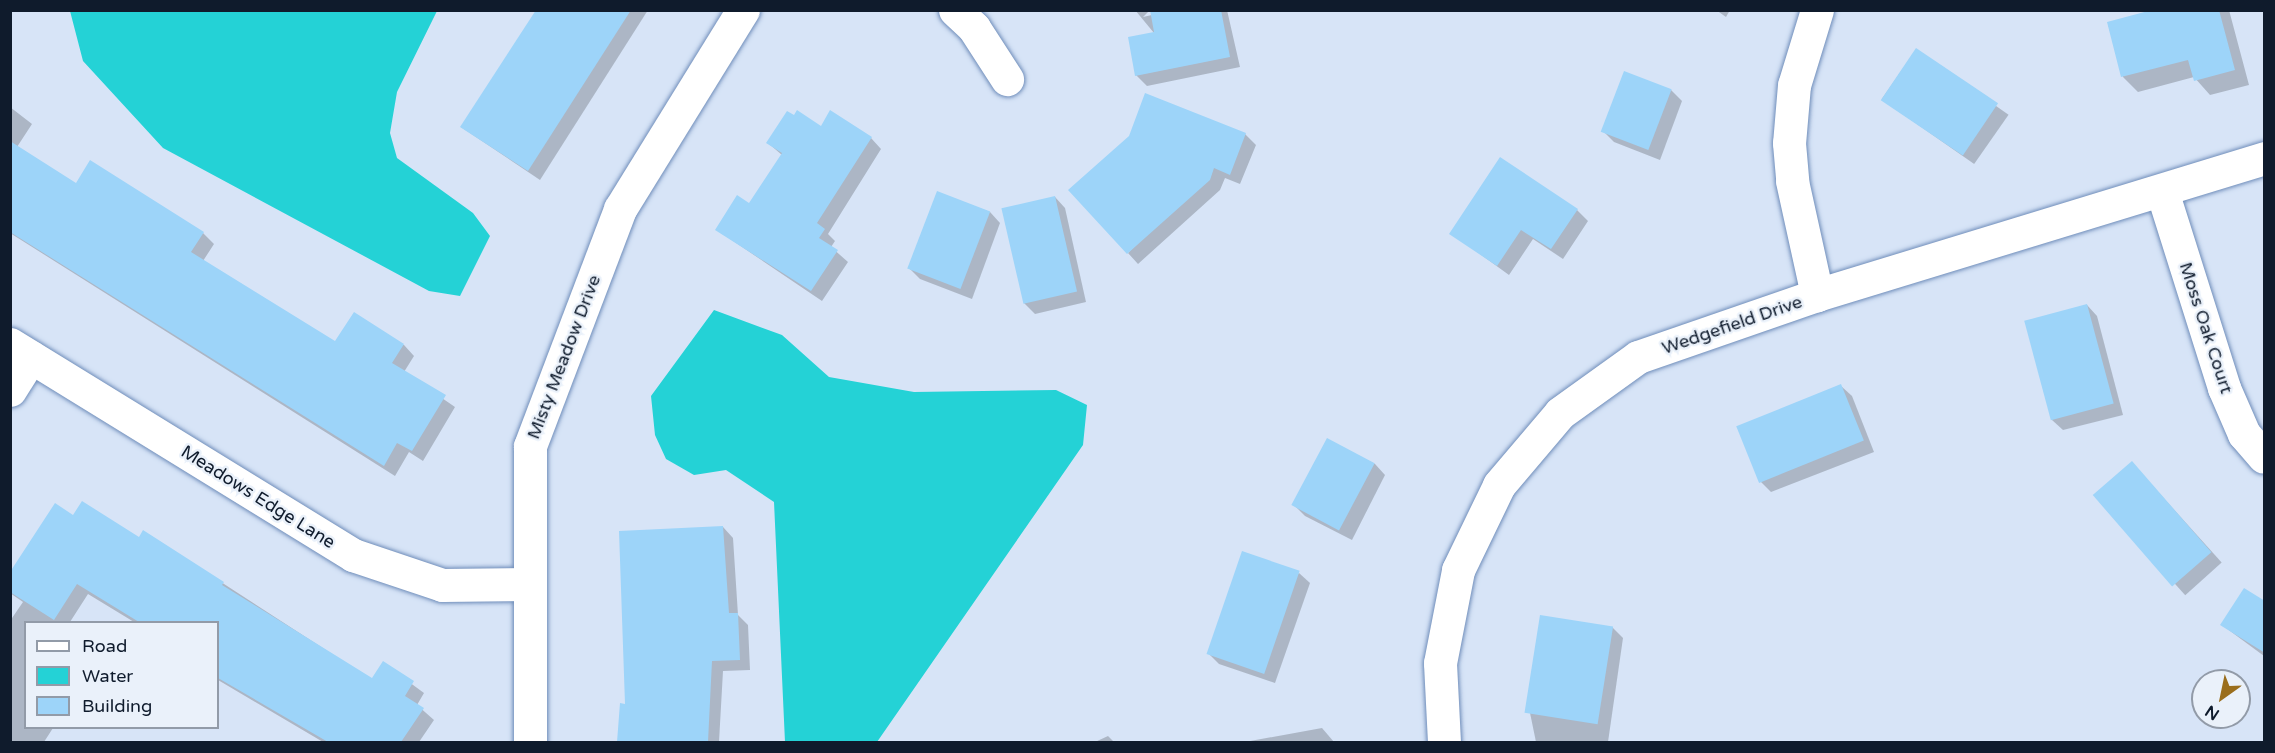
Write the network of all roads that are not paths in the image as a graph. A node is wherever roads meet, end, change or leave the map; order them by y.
1 (743, 10) edge
2 (955, 10) edge
3 (1817, 10) edge
4 (1006, 79) dead end
5 (2265, 158) edge
6 (2162, 191) junction
7 (1817, 295) junction
8 (21, 350) edge
9 (10, 390) edge
10 (2265, 457) edge
11 (528, 584) junction
12 (530, 742) edge
13 (1444, 742) edge

1 - 11 street, Misty Meadow Drive
2 - 4 street
3 - 7 street
5 - 6 street, Wedgefield Drive
6 - 7 street, Wedgefield Drive
6 - 10 street, Moss Oak Court
7 - 13 street, Wedgefield Drive
8 - 9 street
8 - 11 street, Meadows Edge Lane
11 - 12 street, Misty Meadow Drive

